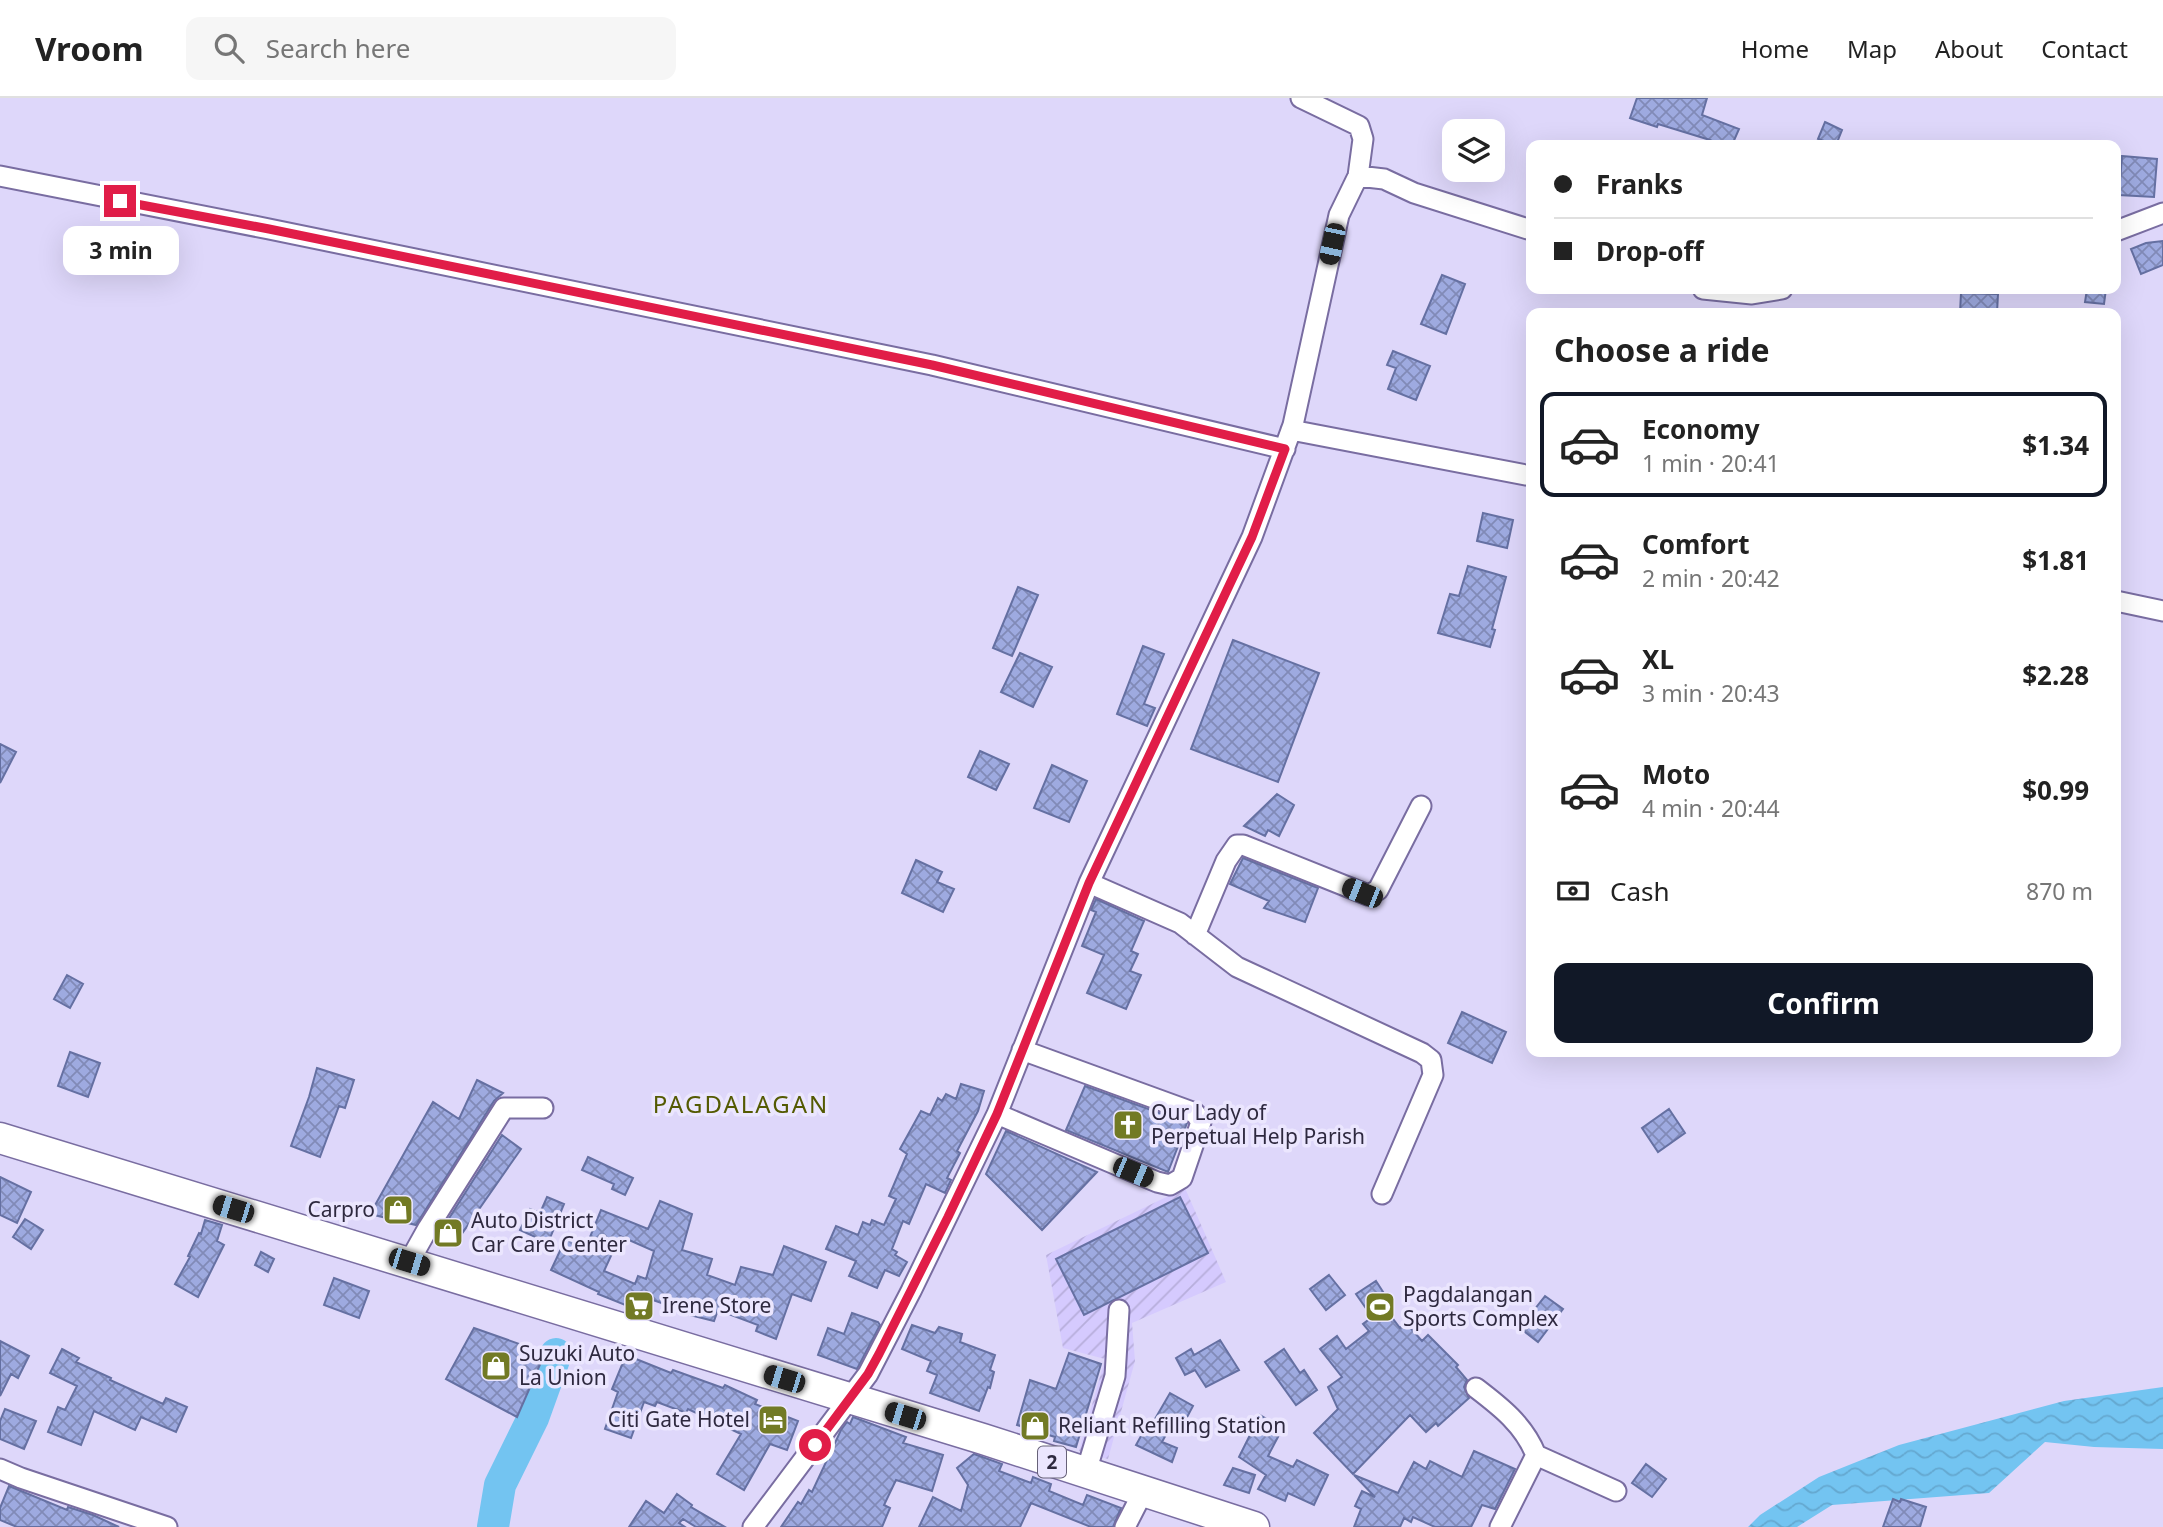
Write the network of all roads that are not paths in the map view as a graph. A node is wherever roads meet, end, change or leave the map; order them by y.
1 (1301, 98) edge
2 (0, 176) edge
3 (1358, 176) junction
4 (2163, 212) edge
5 (1526, 228) edge
6 (2121, 229) edge
7 (1291, 430) junction
8 (1285, 449) junction
9 (1526, 475) edge
10 (2121, 602) edge
11 (2163, 611) edge
12 (1422, 806) dead end
13 (1089, 883) junction
14 (1195, 934) junction
15 (1022, 1050) junction
16 (543, 1108) dead end
17 (997, 1114) junction
18 (0, 1138) edge
19 (1382, 1194) dead end
20 (409, 1262) junction
21 (1119, 1310) dead end
22 (1476, 1388) dead end
23 (849, 1400) junction
24 (1536, 1455) junction
25 (0, 1469) edge
26 (1086, 1472) junction
27 (1144, 1490) junction
28 (1616, 1491) dead end
29 (167, 1527) edge
30 (753, 1527) edge
31 (1125, 1527) edge
32 (1254, 1527) edge
33 (1500, 1527) edge

1 - 3 street
2 - 8 street
3 - 5 street
3 - 7 street
4 - 6 street
7 - 8 street
7 - 9 street
8 - 13 street
10 - 11 street
12 - 14 street
13 - 14 street
13 - 15 street
14 - 19 street
15 - 17 street
15 - 17 street
16 - 20 street
17 - 23 street
18 - 20 highway, 2
20 - 23 highway, 2
21 - 26 street
22 - 24 street
23 - 26 highway, 2
23 - 30 street
24 - 28 street
24 - 33 street
25 - 29 street
26 - 27 highway, 2
27 - 31 street
27 - 32 highway, 2

